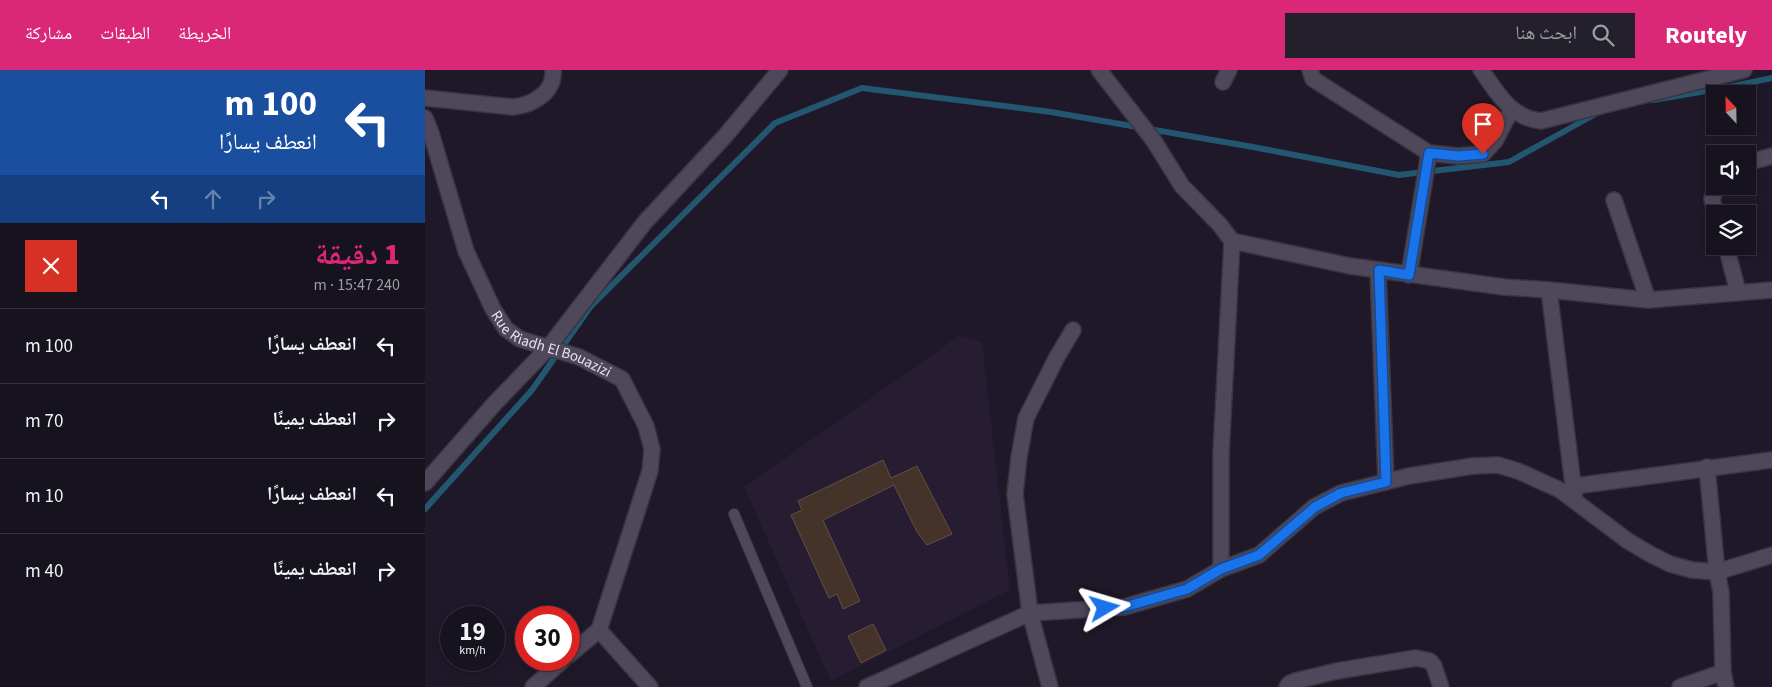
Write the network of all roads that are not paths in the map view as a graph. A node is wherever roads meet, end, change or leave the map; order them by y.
1 (553, 70) edge
2 (780, 70) edge
3 (1099, 70) edge
4 (1310, 70) edge
5 (1481, 70) edge
6 (1744, 70) edge
7 (425, 98) edge
8 (1511, 110) junction
9 (425, 118) edge
10 (1429, 153) junction
11 (1772, 156) edge
12 (1756, 160) edge
13 (1614, 200) dead end
14 (1232, 241) junction
15 (1728, 255) edge
16 (1379, 270) junction
17 (1409, 275) junction
18 (1549, 290) junction
19 (1772, 290) edge
20 (1738, 292) junction
21 (1648, 300) junction
22 (1073, 330) dead end
23 (548, 348) junction
24 (1772, 460) edge
25 (1707, 467) junction
26 (1386, 482) junction
27 (425, 483) edge
28 (1575, 493) junction
29 (734, 514) dead end
30 (1772, 555) edge
31 (1221, 569) junction
32 (1717, 572) junction
33 (1031, 613) junction
34 (599, 630) junction
35 (580, 646) edge
36 (551, 671) edge
37 (1724, 680) edge
38 (533, 687) edge
39 (650, 687) edge
40 (807, 687) edge
41 (867, 687) edge
42 (1050, 687) edge
43 (1287, 687) edge
44 (1441, 687) edge
45 (1680, 687) edge

1 - 7 street
2 - 23 street
3 - 14 street
4 - 10 street
5 - 8 street
6 - 8 street
8 - 10 street
9 - 23 street, Rue Riadh El Bouazizi
10 - 17 street
11 - 12 street
13 - 21 street
14 - 16 street
14 - 31 street
15 - 20 street
16 - 17 street
16 - 26 street
17 - 18 street
18 - 21 street
18 - 28 street
19 - 20 street
20 - 21 street
22 - 33 street
23 - 27 street
23 - 34 street, Rue Riadh El Bouazizi
24 - 25 street
25 - 28 street
25 - 32 street
26 - 28 street
26 - 31 street
28 - 32 street
29 - 40 lane
30 - 32 street
31 - 33 street
32 - 37 street
33 - 41 street
33 - 42 street
34 - 35 street
34 - 39 street
36 - 38 street
37 - 45 street
43 - 44 street

